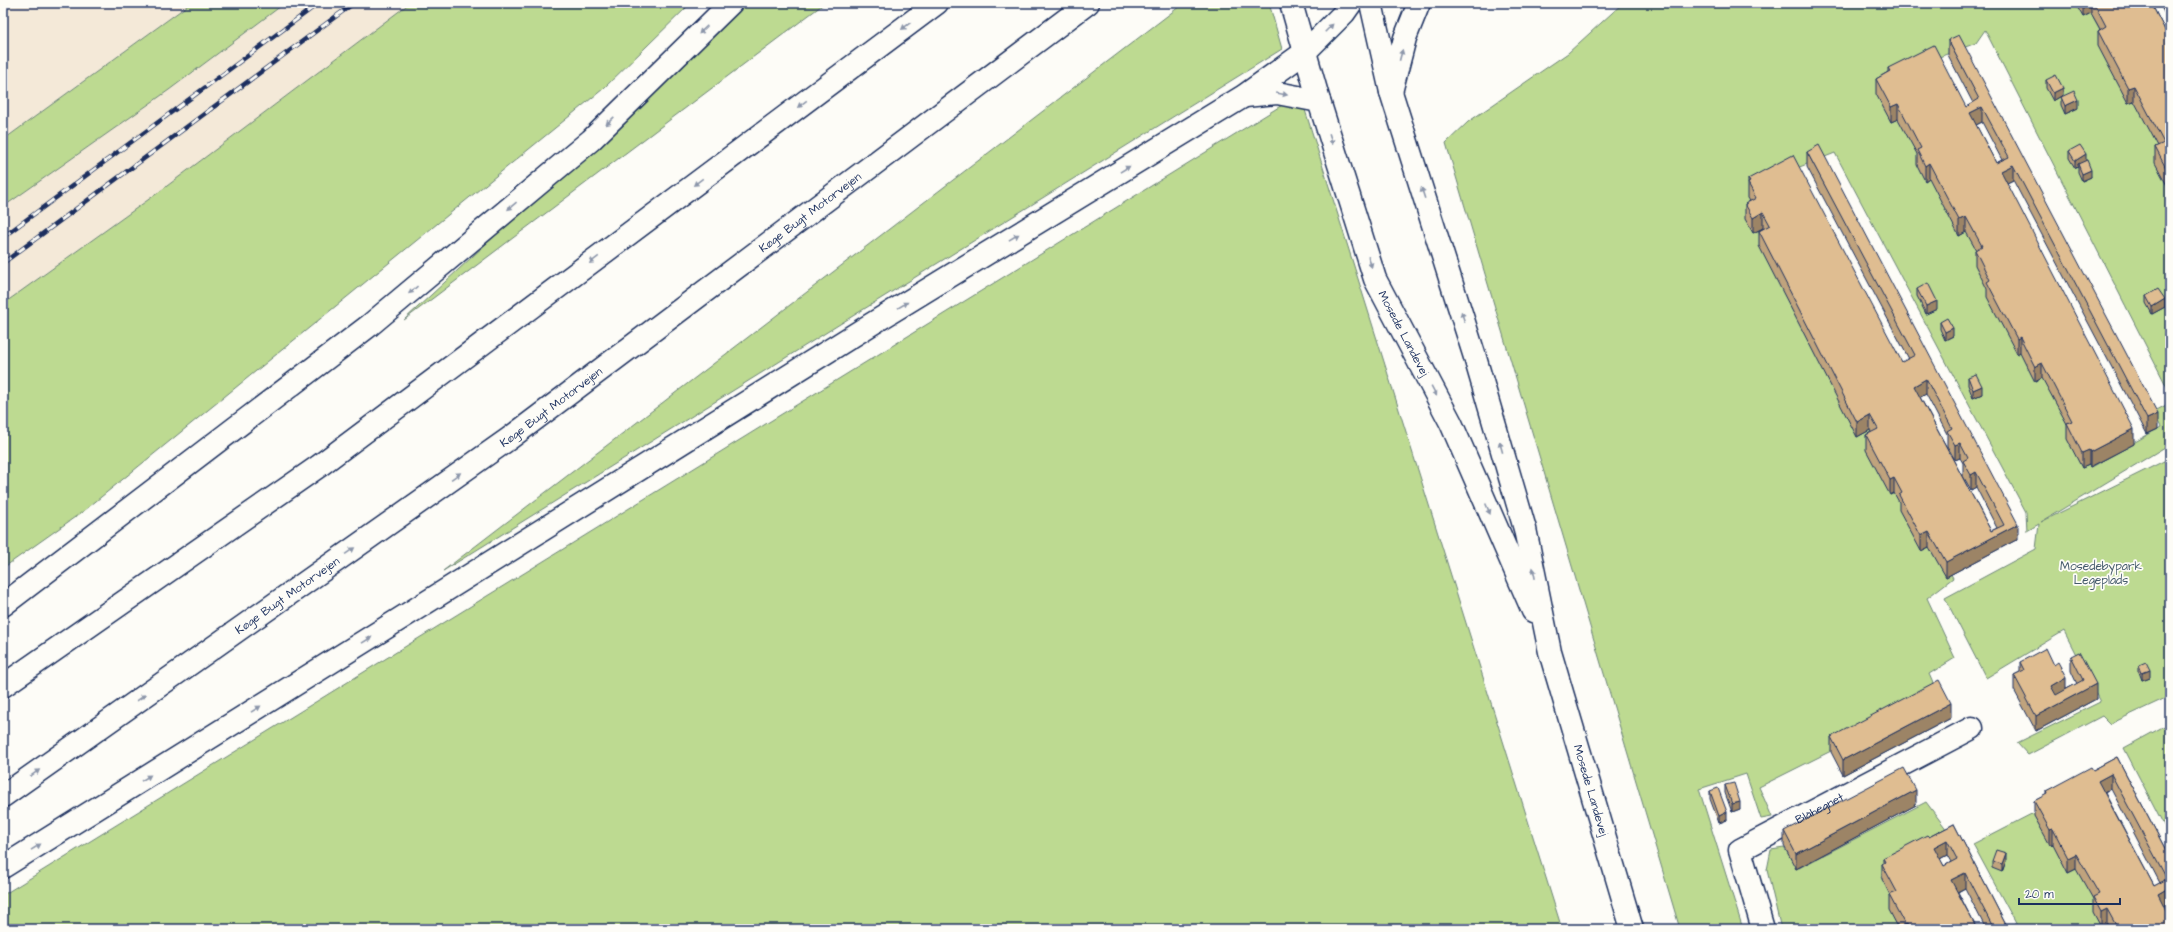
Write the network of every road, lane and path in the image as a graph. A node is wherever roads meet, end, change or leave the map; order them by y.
1 (731, 3) edge
2 (937, 3) edge
3 (1088, 3) edge
4 (1291, 3) edge
5 (1351, 3) edge
6 (1371, 3) edge
7 (1419, 3) edge
8 (1305, 52) junction
9 (1391, 92) junction
10 (1244, 96) junction
11 (1319, 101) junction
12 (3, 605) edge
13 (1550, 652) junction
14 (3, 686) edge
15 (1972, 728) dead end
16 (3, 796) edge
17 (3, 867) edge
18 (1632, 929) edge
19 (1763, 929) edge

1 -> 12 main road
2 -> 14 main road
16 -> 3 main road, Køge Bugt Motorvejen
4 - 8 main road, Mosede Landevej
8 -> 5 main road
6 - 9 main road, Mosede Landevej
9 -> 7 main road
8 - 10 main road
8 - 11 main road, Mosede Landevej
13 -> 9 main road, Mosede Landevej
10 -> 11 main road
17 -> 10 main road
11 -> 13 main road, Mosede Landevej
13 - 18 main road, Mosede Landevej
15 - 19 main road, Blåhegnet

